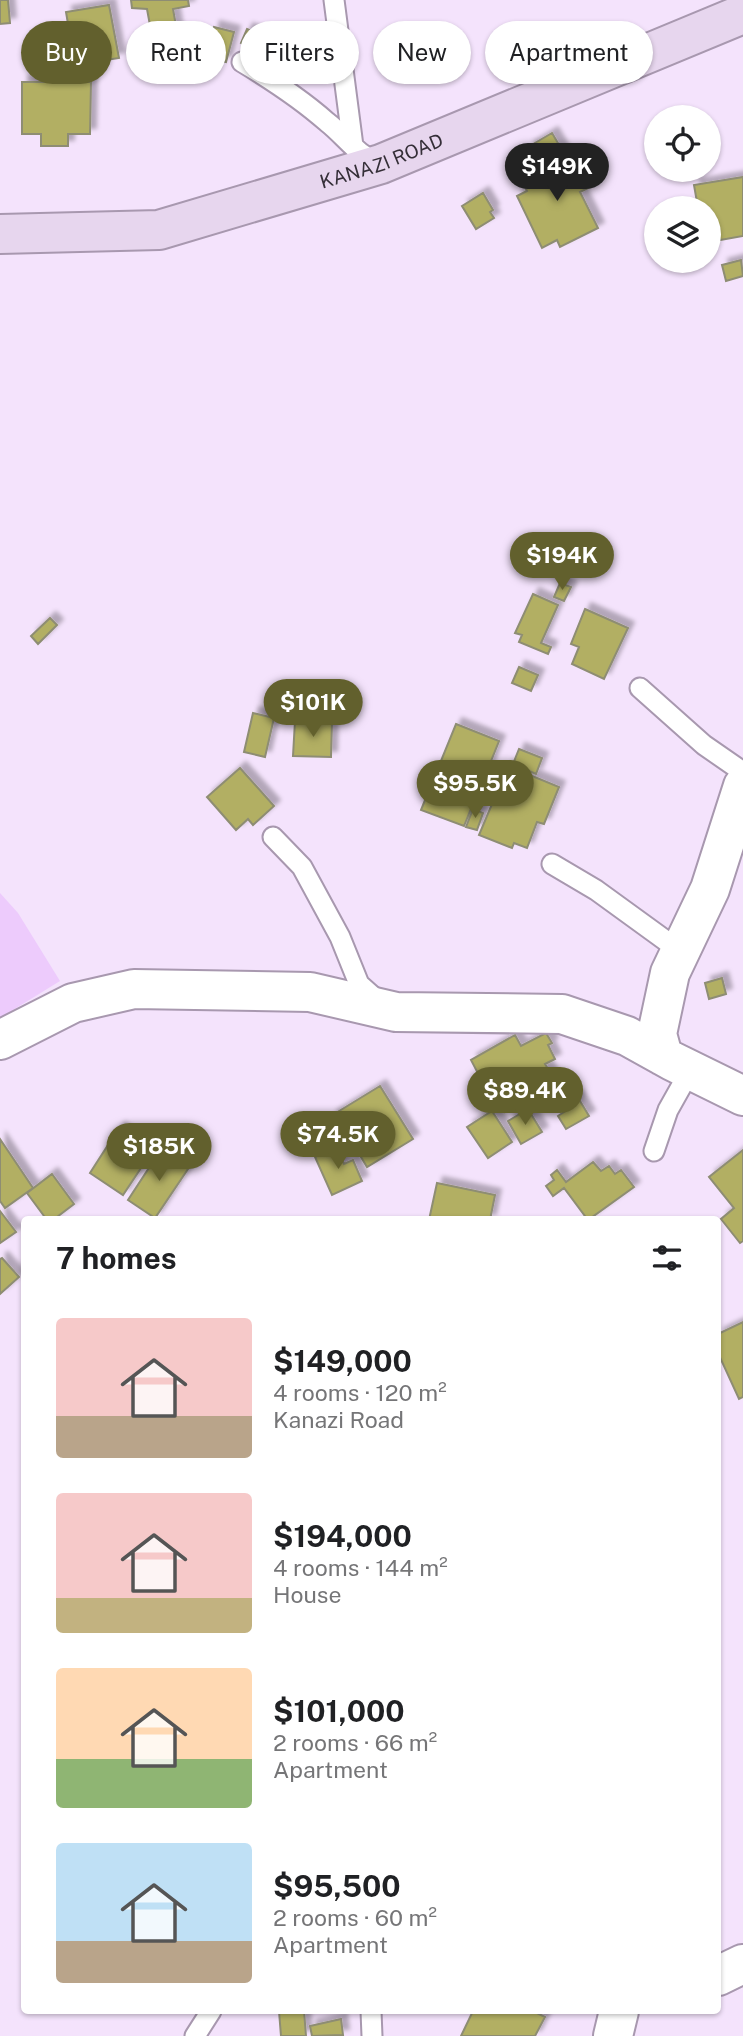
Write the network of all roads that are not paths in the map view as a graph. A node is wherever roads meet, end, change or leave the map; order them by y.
1 (334, 0) edge
2 (736, 0) edge
3 (743, 14) edge
4 (280, 84) edge
5 (367, 155) junction
6 (0, 234) edge
7 (640, 688) dead end
8 (743, 772) edge
9 (743, 786) edge
10 (273, 837) dead end
11 (552, 864) dead end
12 (680, 951) junction
13 (389, 1010) junction
14 (0, 1040) edge
15 (677, 1063) junction
16 (743, 1096) edge
17 (654, 1151) dead end
18 (743, 1964) edge
19 (721, 1975) edge
20 (209, 2014) edge
21 (371, 2014) edge
22 (618, 2014) edge
23 (195, 2036) edge
24 (372, 2036) edge
25 (613, 2036) edge

1 - 5 lane
2 - 3 lane
3 - 5 main road, KANAZI ROAD
4 - 5 lane
5 - 6 main road, KANAZI ROAD
7 - 8 lane
9 - 12 street
10 - 13 lane
11 - 12 lane
12 - 15 street
13 - 14 street
13 - 15 street
15 - 16 street
15 - 17 lane
18 - 19 street
20 - 23 lane
21 - 24 lane
22 - 25 street

